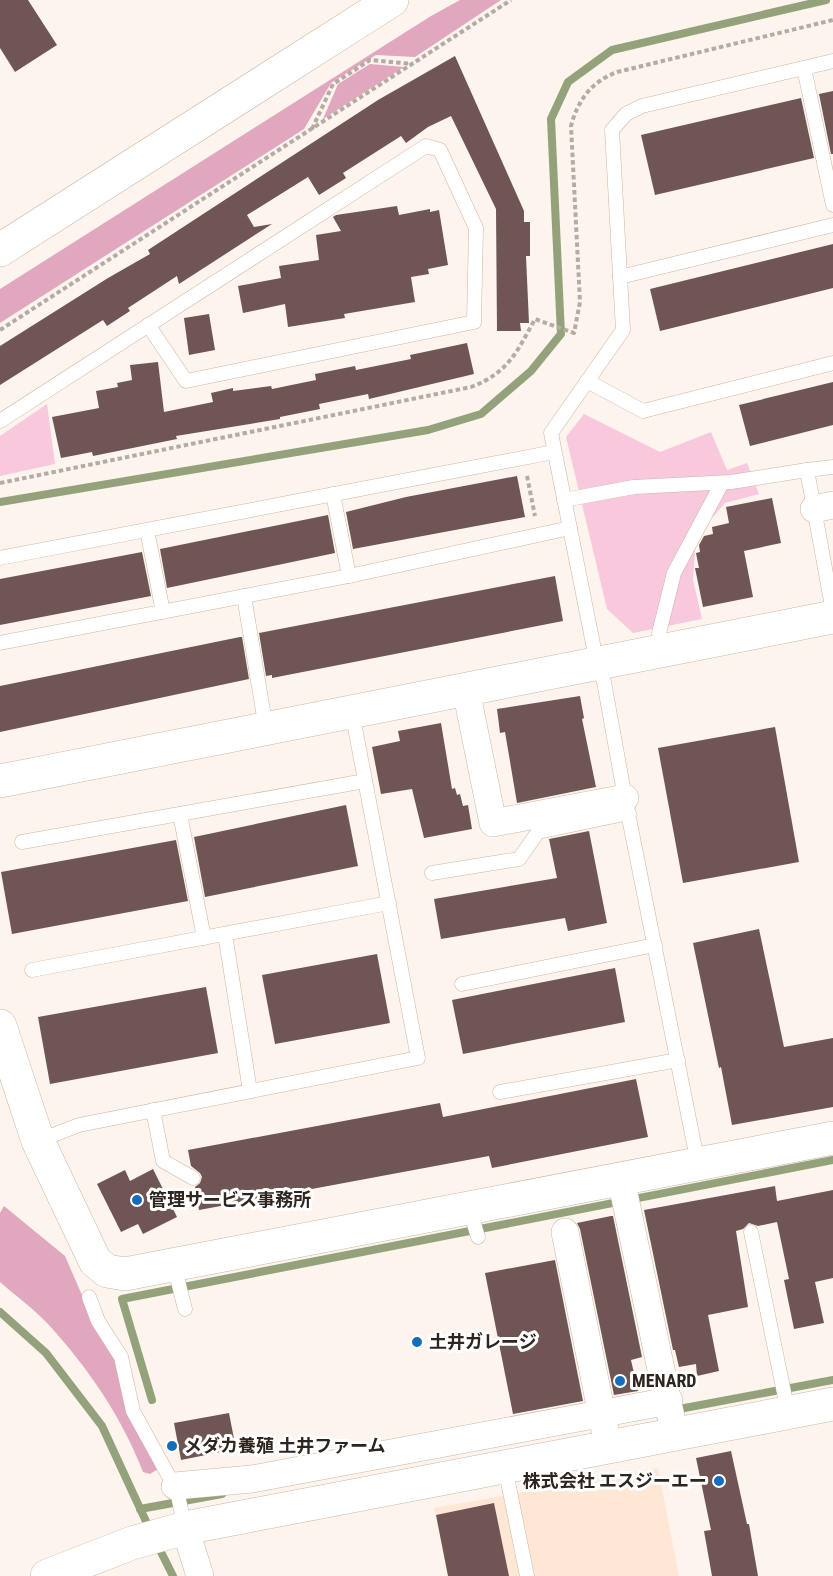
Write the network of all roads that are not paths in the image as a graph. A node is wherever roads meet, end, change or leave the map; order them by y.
1 (392, 0) edge
2 (833, 61) edge
3 (804, 68) junction
4 (833, 205) edge
5 (833, 225) edge
6 (0, 250) edge
7 (620, 277) junction
8 (148, 325) junction
9 (833, 363) edge
10 (587, 381) junction
11 (0, 421) edge
12 (554, 452) junction
13 (833, 467) edge
14 (807, 470) junction
15 (722, 483) junction
16 (333, 494) junction
17 (564, 500) junction
18 (824, 507) edge
19 (570, 528) junction
20 (147, 530) junction
21 (0, 558) edge
22 (350, 576) junction
23 (244, 596) junction
24 (163, 612) junction
25 (833, 612) edge
26 (833, 617) edge
27 (659, 633) dead end
28 (0, 643) edge
29 (597, 664) junction
30 (466, 690) junction
31 (352, 712) junction
32 (266, 729) junction
33 (0, 781) edge
34 (365, 781) junction
35 (627, 806) junction
36 (180, 814) junction
37 (22, 842) dead end
38 (432, 873) dead end
39 (389, 903) junction
40 (225, 934) junction
41 (204, 938) junction
42 (655, 945) junction
43 (32, 970) dead end
44 (462, 984) dead end
45 (0, 1026) edge
46 (678, 1059) junction
47 (250, 1091) junction
48 (500, 1092) dead end
49 (153, 1110) junction
50 (833, 1137) edge
51 (39, 1141) junction
52 (698, 1164) junction
53 (193, 1178) dead end
54 (621, 1181) junction
55 (565, 1232) dead end
56 (751, 1232) dead end
57 (175, 1270) junction
58 (88, 1297) dead end
59 (185, 1309) dead end
60 (785, 1397) junction
61 (833, 1404) edge
62 (672, 1418) junction
63 (605, 1427) junction
64 (505, 1467) junction
65 (178, 1510) junction
66 (47, 1576) edge
67 (200, 1576) edge
68 (527, 1576) edge

1 - 6 street
2 - 3 lane
3 - 4 lane
3 - 7 lane
5 - 7 lane
7 - 10 lane
8 - 8 lane
8 - 11 lane
9 - 10 lane
10 - 12 lane
12 - 16 lane
12 - 17 lane
13 - 14 lane
14 - 15 lane
14 - 18 lane
15 - 17 lane
15 - 27 lane
16 - 20 lane
16 - 22 lane
17 - 19 lane
18 - 25 lane
19 - 22 lane
19 - 29 lane
20 - 21 lane
20 - 24 lane
22 - 23 lane
23 - 24 lane
23 - 32 lane
24 - 28 lane
26 - 29 street
29 - 30 street
29 - 35 lane
30 - 31 street
30 - 35 street
31 - 32 street
31 - 34 lane
32 - 33 street
34 - 36 lane
34 - 39 lane
35 - 38 lane
35 - 42 lane
36 - 37 lane
36 - 41 lane
39 - 40 lane
39 - 47 lane
40 - 41 lane
40 - 47 lane
41 - 43 lane
42 - 44 lane
42 - 46 lane
45 - 51 street
46 - 48 lane
46 - 52 lane
47 - 49 lane
49 - 51 lane
49 - 53 lane
50 - 52 street
51 - 57 street
52 - 54 street
54 - 57 street
54 - 62 street
55 - 63 street
56 - 60 lane
57 - 59 lane
58 - 65 lane
60 - 61 street
60 - 62 street
62 - 63 street
63 - 64 street
63 - 65 street
64 - 65 street
64 - 68 lane
65 - 66 street
65 - 67 street

